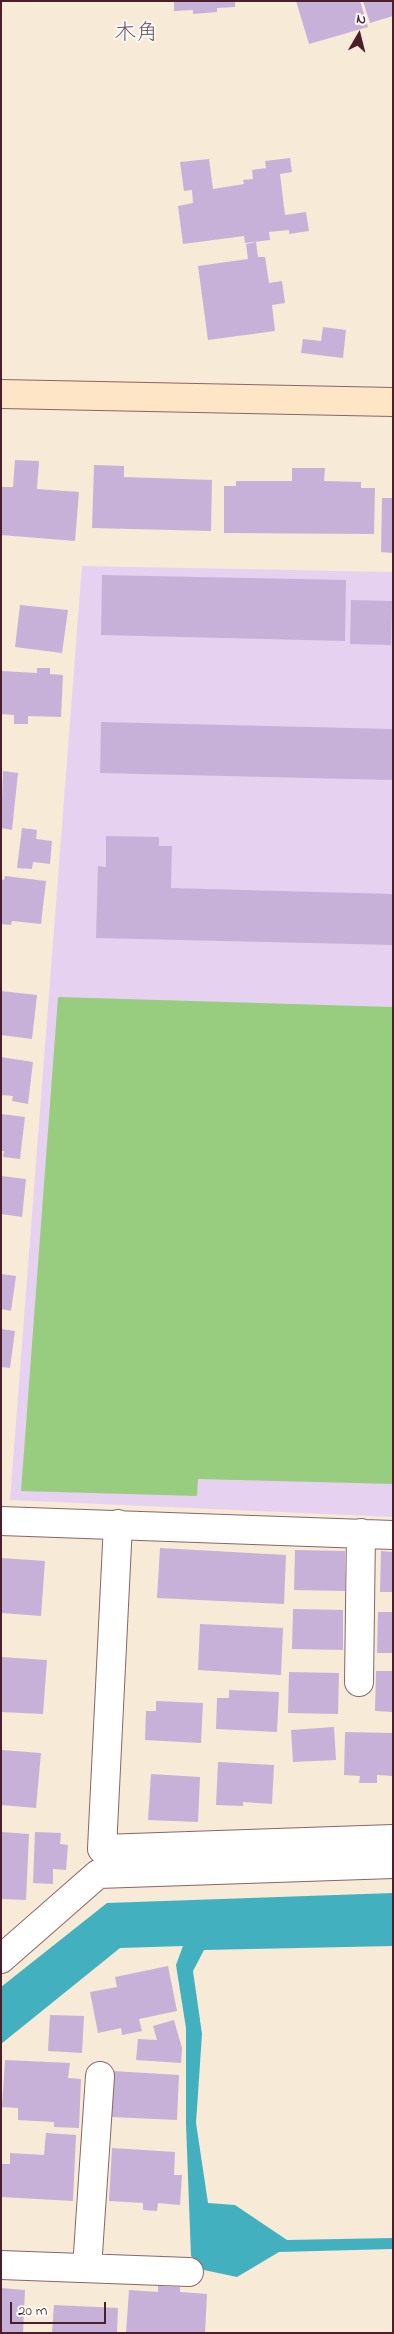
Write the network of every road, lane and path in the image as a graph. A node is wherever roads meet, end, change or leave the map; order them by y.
1 (1, 394) edge
2 (393, 402) edge
3 (1, 1521) edge
4 (118, 1524) junction
5 (361, 1534) junction
6 (393, 1534) edge
7 (358, 1682) dead end
8 (393, 1840) edge
9 (393, 1864) edge
10 (1, 1959) edge
11 (100, 2076) dead end
12 (1, 2264) edge
13 (87, 2268) junction
14 (189, 2272) dead end

1 - 2 street
3 - 4 street
4 - 5 street
4 - 8 street
5 - 6 street
5 - 7 street
9 - 10 street
11 - 13 street
12 - 13 street
13 - 14 street

